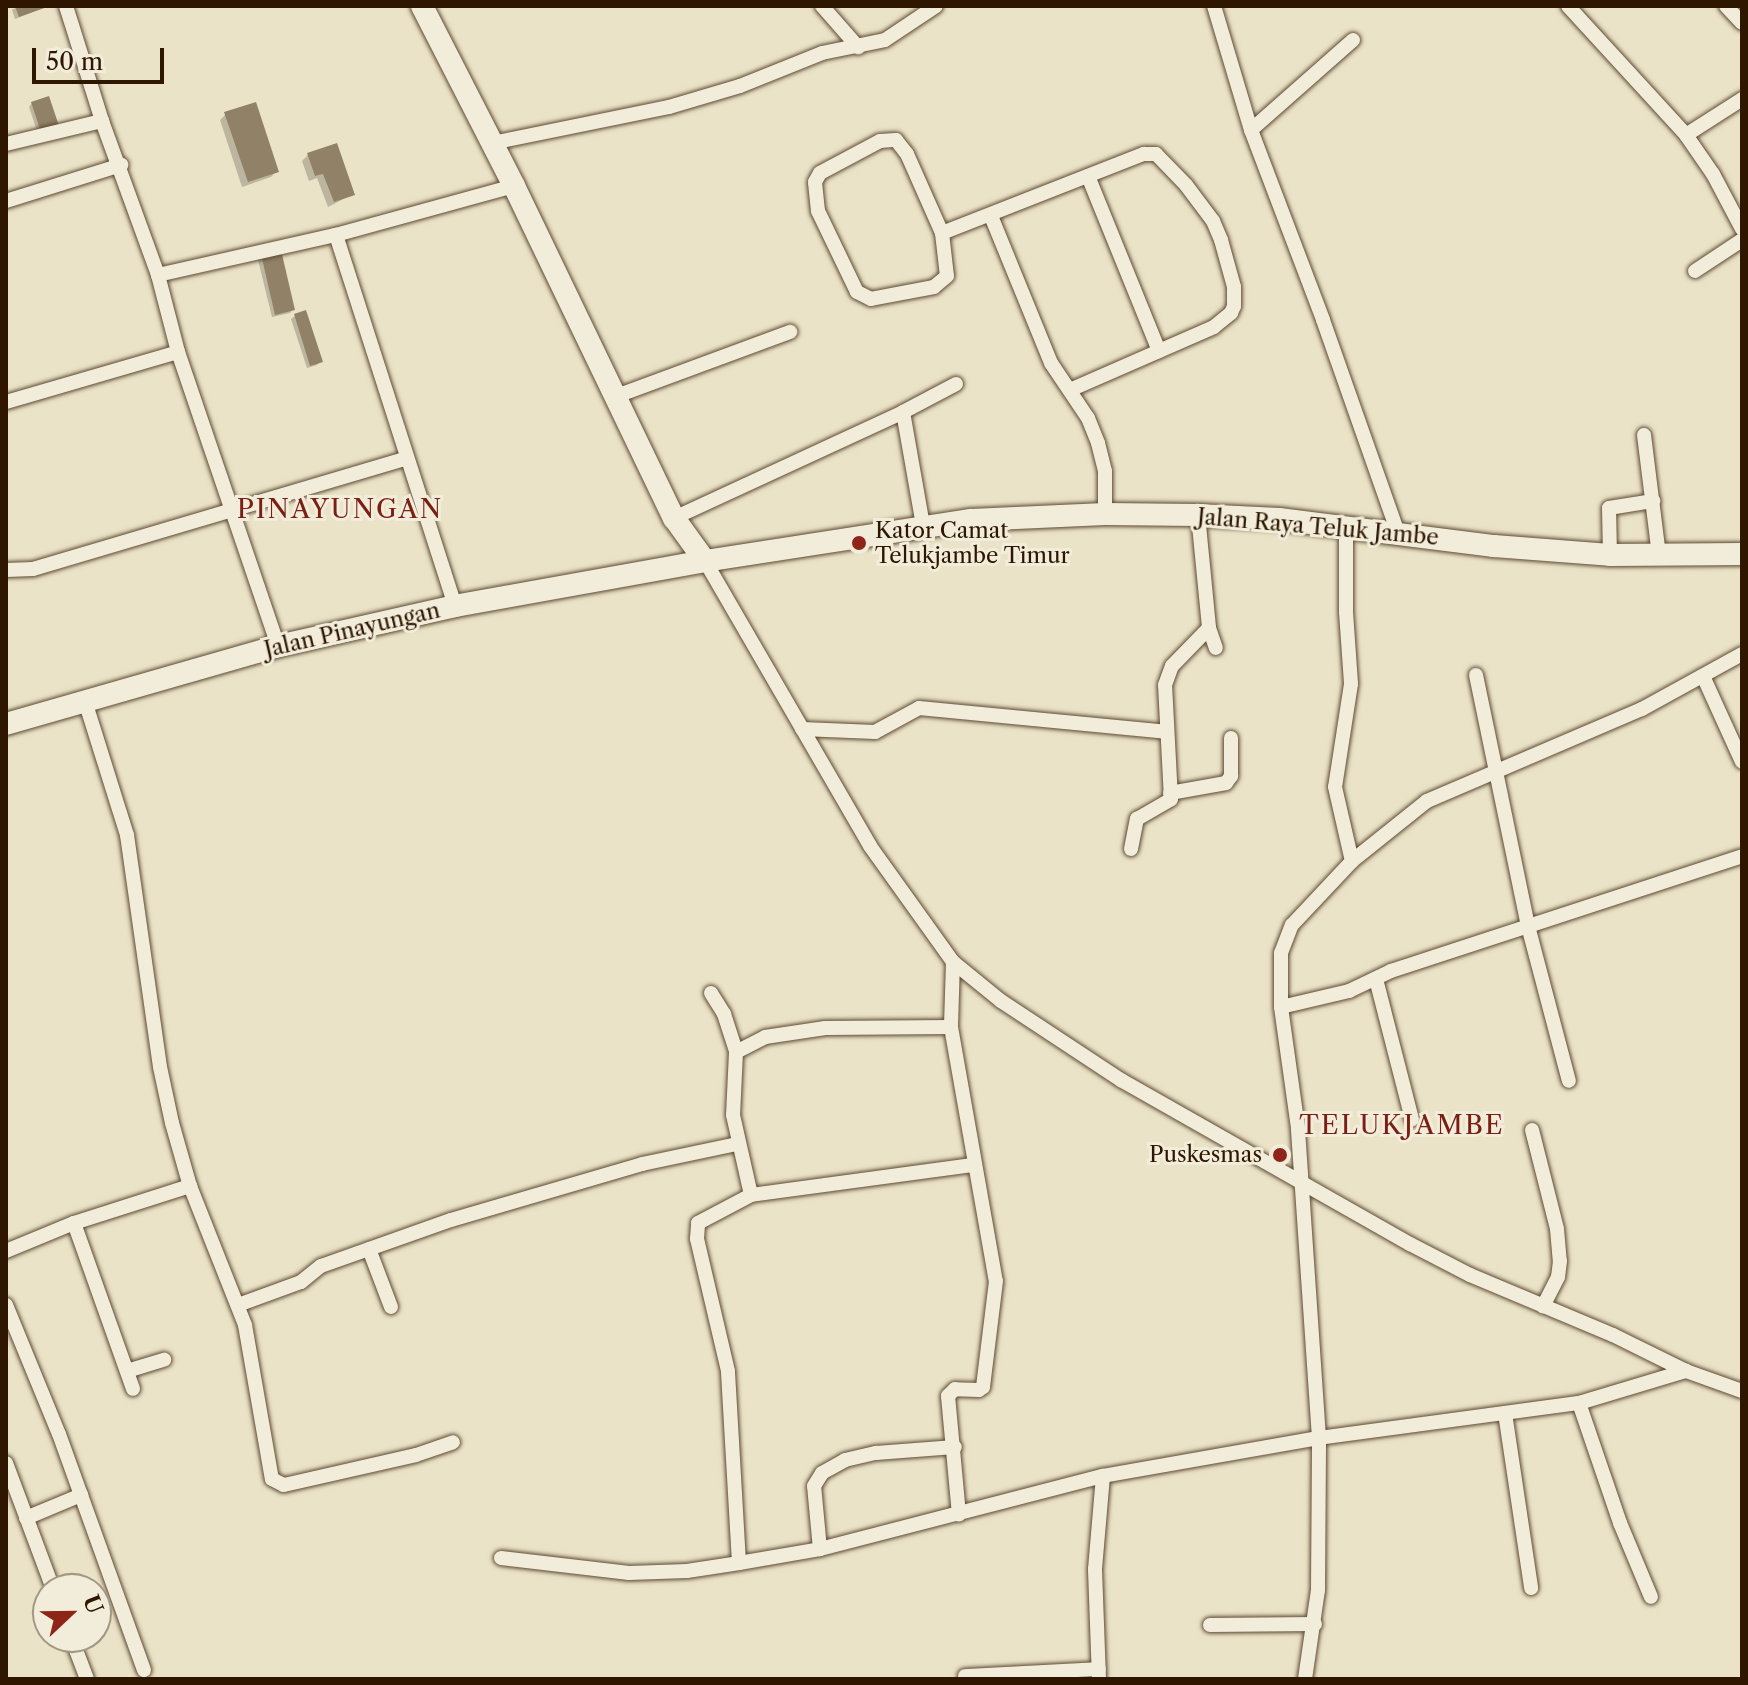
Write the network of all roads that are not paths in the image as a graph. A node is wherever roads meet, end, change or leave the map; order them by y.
1 (66, 6) edge
2 (422, 6) edge
3 (822, 6) edge
4 (936, 6) edge
5 (1214, 6) edge
6 (1568, 6) edge
7 (1726, 6) edge
8 (1742, 23) edge
9 (1353, 40) dead end
10 (858, 47) junction
11 (1742, 99) edge
12 (102, 121) junction
13 (1251, 130) junction
14 (1686, 135) junction
15 (492, 143) junction
16 (6, 144) edge
17 (121, 165) junction
18 (1088, 176) junction
19 (514, 186) junction
20 (6, 201) edge
21 (991, 216) junction
22 (1742, 229) edge
23 (942, 233) junction
24 (336, 235) junction
25 (1742, 240) edge
26 (1695, 271) dead end
27 (158, 275) junction
28 (790, 332) dead end
29 (1159, 351) junction
30 (178, 352) junction
31 (956, 384) dead end
32 (1070, 390) junction
33 (614, 397) junction
34 (6, 402) edge
35 (903, 412) junction
36 (1644, 435) dead end
37 (407, 458) junction
38 (1653, 501) junction
39 (231, 508) junction
40 (1105, 514) junction
41 (1198, 515) junction
42 (674, 518) junction
43 (923, 526) junction
44 (1346, 527) junction
45 (1398, 533) junction
46 (1742, 554) edge
47 (1610, 555) junction
48 (1659, 555) junction
49 (705, 561) junction
50 (6, 570) edge
51 (455, 606) junction
52 (1209, 628) junction
53 (278, 646) junction
54 (1216, 648) dead end
55 (1742, 654) edge
56 (1476, 675) dead end
57 (1703, 676) junction
58 (85, 701) junction
59 (6, 724) edge
60 (802, 729) junction
61 (1166, 732) junction
62 (1231, 738) dead end
63 (1742, 762) edge
64 (1495, 770) junction
65 (1170, 793) junction
66 (1131, 849) dead end
67 (1742, 856) edge
68 (1352, 861) junction
69 (1528, 926) junction
70 (953, 962) junction
71 (1376, 979) junction
72 (711, 993) dead end
73 (1281, 1007) junction
74 (951, 1027) junction
75 (736, 1052) junction
76 (1569, 1081) dead end
77 (1412, 1119) dead end
78 (1532, 1130) dead end
79 (737, 1144) junction
80 (973, 1165) junction
81 (1301, 1181) junction
82 (190, 1186) junction
83 (751, 1195) junction
84 (74, 1223) junction
85 (369, 1249) junction
86 (6, 1251) edge
87 (6, 1305) edge
88 (238, 1305) junction
89 (1543, 1306) junction
90 (391, 1307) dead end
91 (164, 1360) dead end
92 (127, 1371) junction
93 (1686, 1371) junction
94 (133, 1389) dead end
95 (1742, 1391) edge
96 (1579, 1403) junction
97 (1505, 1413) junction
98 (1319, 1438) junction
99 (453, 1442) dead end
100 (955, 1447) junction
101 (6, 1463) edge
102 (1103, 1476) junction
103 (81, 1495) junction
104 (959, 1514) junction
105 (26, 1518) junction
106 (820, 1549) junction
107 (501, 1558) dead end
108 (739, 1563) junction
109 (47, 1573) edge
110 (1531, 1588) dead end
111 (1651, 1597) dead end
112 (1315, 1624) junction
113 (1210, 1625) dead end
114 (77, 1653) edge
115 (144, 1670) dead end
116 (1099, 1674) edge
117 (965, 1676) dead end
118 (87, 1679) edge
119 (1305, 1679) edge

1 - 12 street
2 - 15 main road
3 - 10 street
4 - 10 street
5 - 13 street
6 - 14 street
7 - 8 street
9 - 13 street
10 - 15 street
11 - 14 street
12 - 16 street
12 - 17 street
13 - 45 street
14 - 22 street
15 - 19 main road
17 - 20 street
17 - 27 street
18 - 21 street
18 - 29 street
18 - 29 street
19 - 24 street
19 - 33 main road
21 - 23 street
21 - 32 street
23 - 23 street
24 - 27 street
24 - 37 street
25 - 26 street
27 - 30 street
28 - 33 street
29 - 32 street
30 - 34 street
30 - 39 street
31 - 35 street
32 - 40 street
33 - 42 main road
35 - 42 street
35 - 43 street
36 - 38 street
37 - 39 street
37 - 51 street
38 - 47 street
38 - 48 street
39 - 50 street
39 - 53 street
40 - 41 main road, Jalan Raya Teluk Jambe
40 - 43 main road, Jalan Raya Teluk Jambe
41 - 44 main road, Jalan Raya Teluk Jambe
41 - 52 street
42 - 49 main road
43 - 49 main road, Jalan Raya Teluk Jambe
44 - 45 main road, Jalan Raya Teluk Jambe
44 - 68 street
45 - 47 main road, Jalan Raya Teluk Jambe
46 - 48 main road, Jalan Raya Teluk Jambe
47 - 48 main road, Jalan Raya Teluk Jambe
49 - 51 main road, Jalan Pinayungan
49 - 60 street
51 - 53 main road, Jalan Pinayungan
52 - 54 street
52 - 61 street
53 - 58 main road, Jalan Pinayungan
55 - 57 street
56 - 64 street
57 - 63 street
57 - 64 street
58 - 59 main road, Jalan Pinayungan
58 - 82 street
60 - 61 street
60 - 70 street
61 - 65 street
62 - 65 street
64 - 68 street
64 - 69 street
65 - 66 street
67 - 69 street
68 - 73 street
69 - 71 street
69 - 76 street
70 - 74 street
70 - 81 street
71 - 73 street
71 - 77 street
72 - 75 street
73 - 81 street
74 - 75 street
74 - 80 street
75 - 79 street
78 - 89 street
79 - 83 street
79 - 85 street
80 - 83 street
80 - 100 street
81 - 89 street
81 - 98 street
82 - 84 street
82 - 88 street
83 - 108 street
84 - 86 street
84 - 92 street
85 - 88 street
85 - 90 street
87 - 103 street
88 - 99 street
89 - 93 street
91 - 92 street
92 - 94 street
93 - 95 street
93 - 96 street
96 - 97 street
96 - 111 street
97 - 98 street
97 - 110 street
98 - 102 street
98 - 112 street
100 - 104 street
100 - 106 street
101 - 105 street
102 - 104 street
102 - 116 street
103 - 105 street
103 - 115 street
104 - 106 street
105 - 109 street
106 - 108 street
107 - 108 street
112 - 113 street
112 - 119 street
114 - 118 street
116 - 117 street

